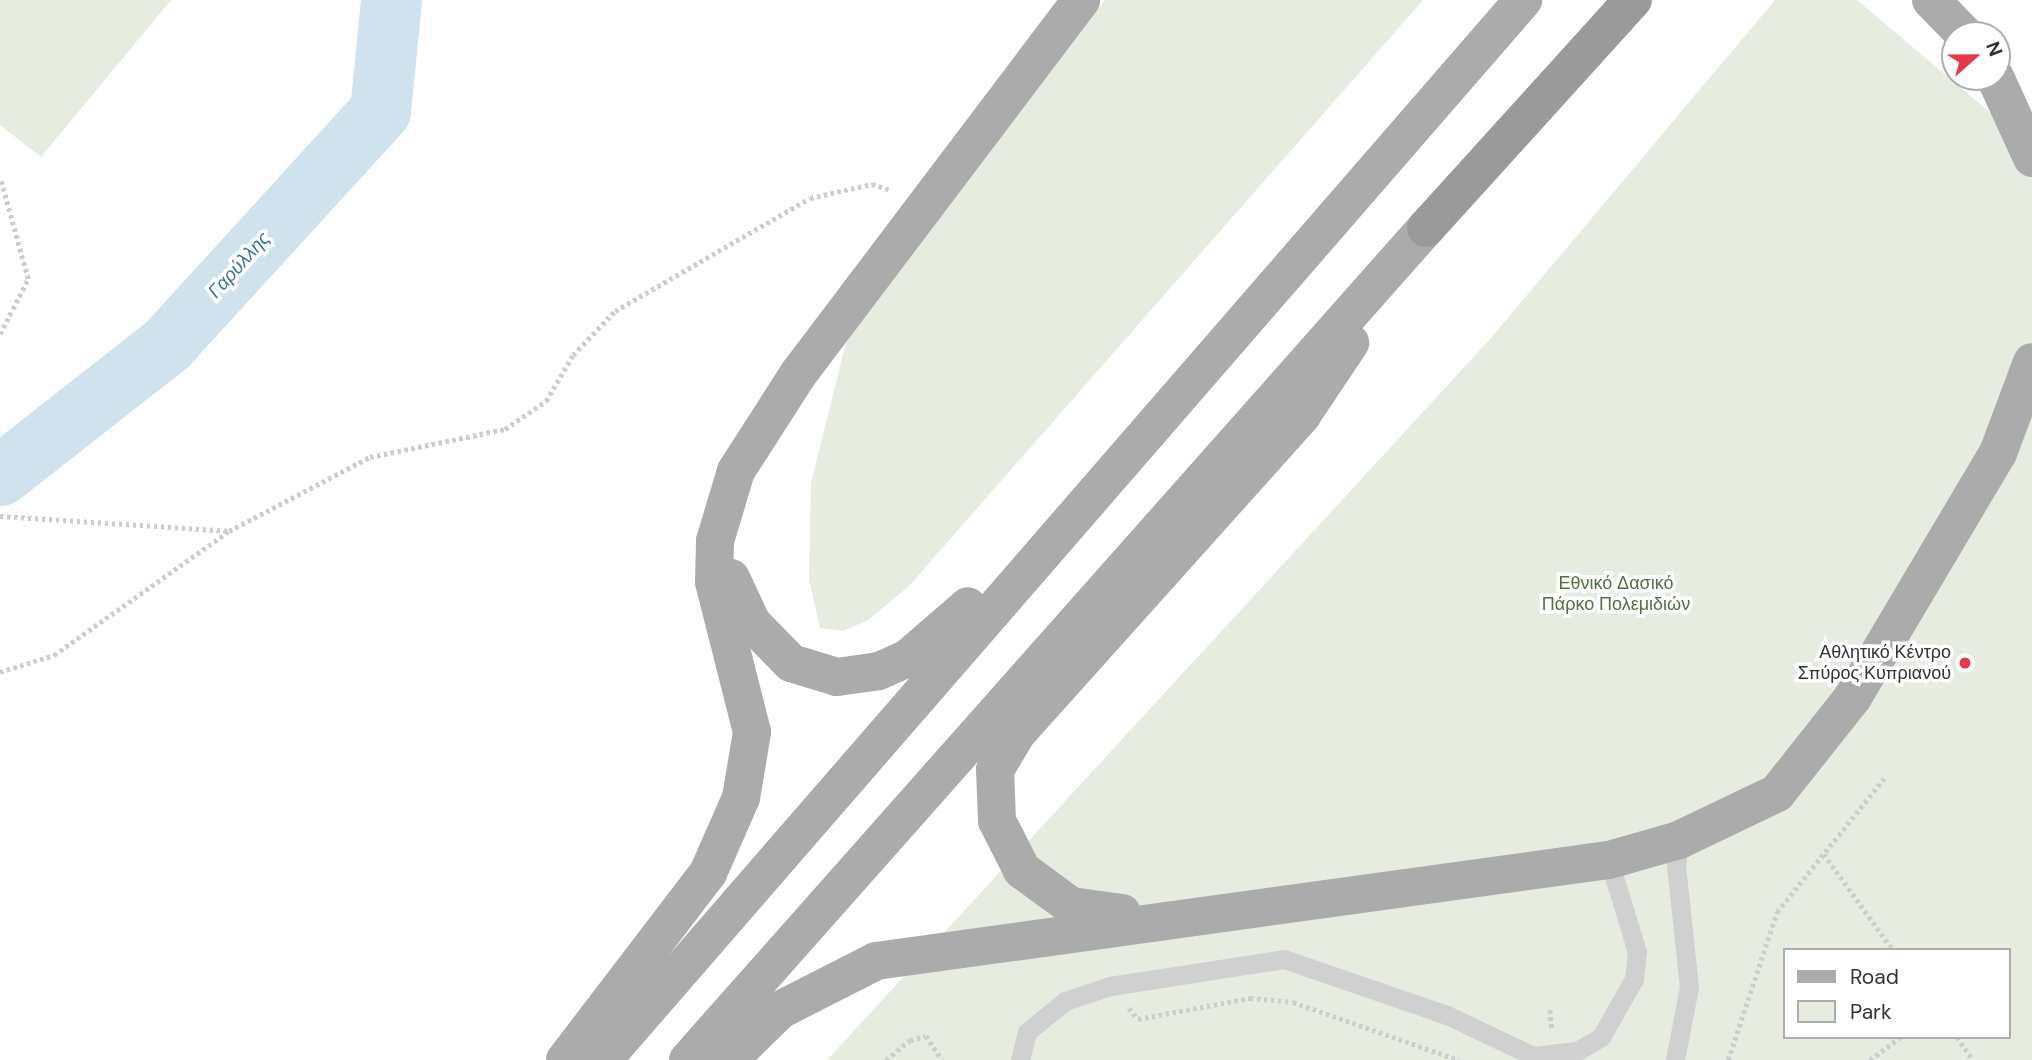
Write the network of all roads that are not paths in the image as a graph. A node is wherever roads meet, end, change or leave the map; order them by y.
1 (1081, 0) edge
2 (1523, 0) edge
3 (1633, 0) edge
4 (1931, 0) edge
5 (1951, 21) edge
6 (2001, 91) edge
7 (2032, 158) edge
8 (1426, 228) junction
9 (1279, 277) junction
10 (2032, 362) edge
11 (715, 541) junction
12 (1679, 840) junction
13 (1609, 860) junction
14 (1162, 919) junction
15 (565, 1060) edge
16 (603, 1060) edge
17 (688, 1060) edge
18 (729, 1060) edge
19 (1020, 1060) edge
20 (1675, 1060) edge

1 - 11 main road
2 - 9 main road
3 - 8 highway
4 - 5 main road
6 - 7 main road
8 - 14 main road
8 - 17 main road
9 - 11 main road
9 - 16 main road
10 - 12 main road
11 - 15 main road
12 - 13 main road
12 - 20 lane
13 - 14 main road
13 - 19 lane
14 - 18 main road

